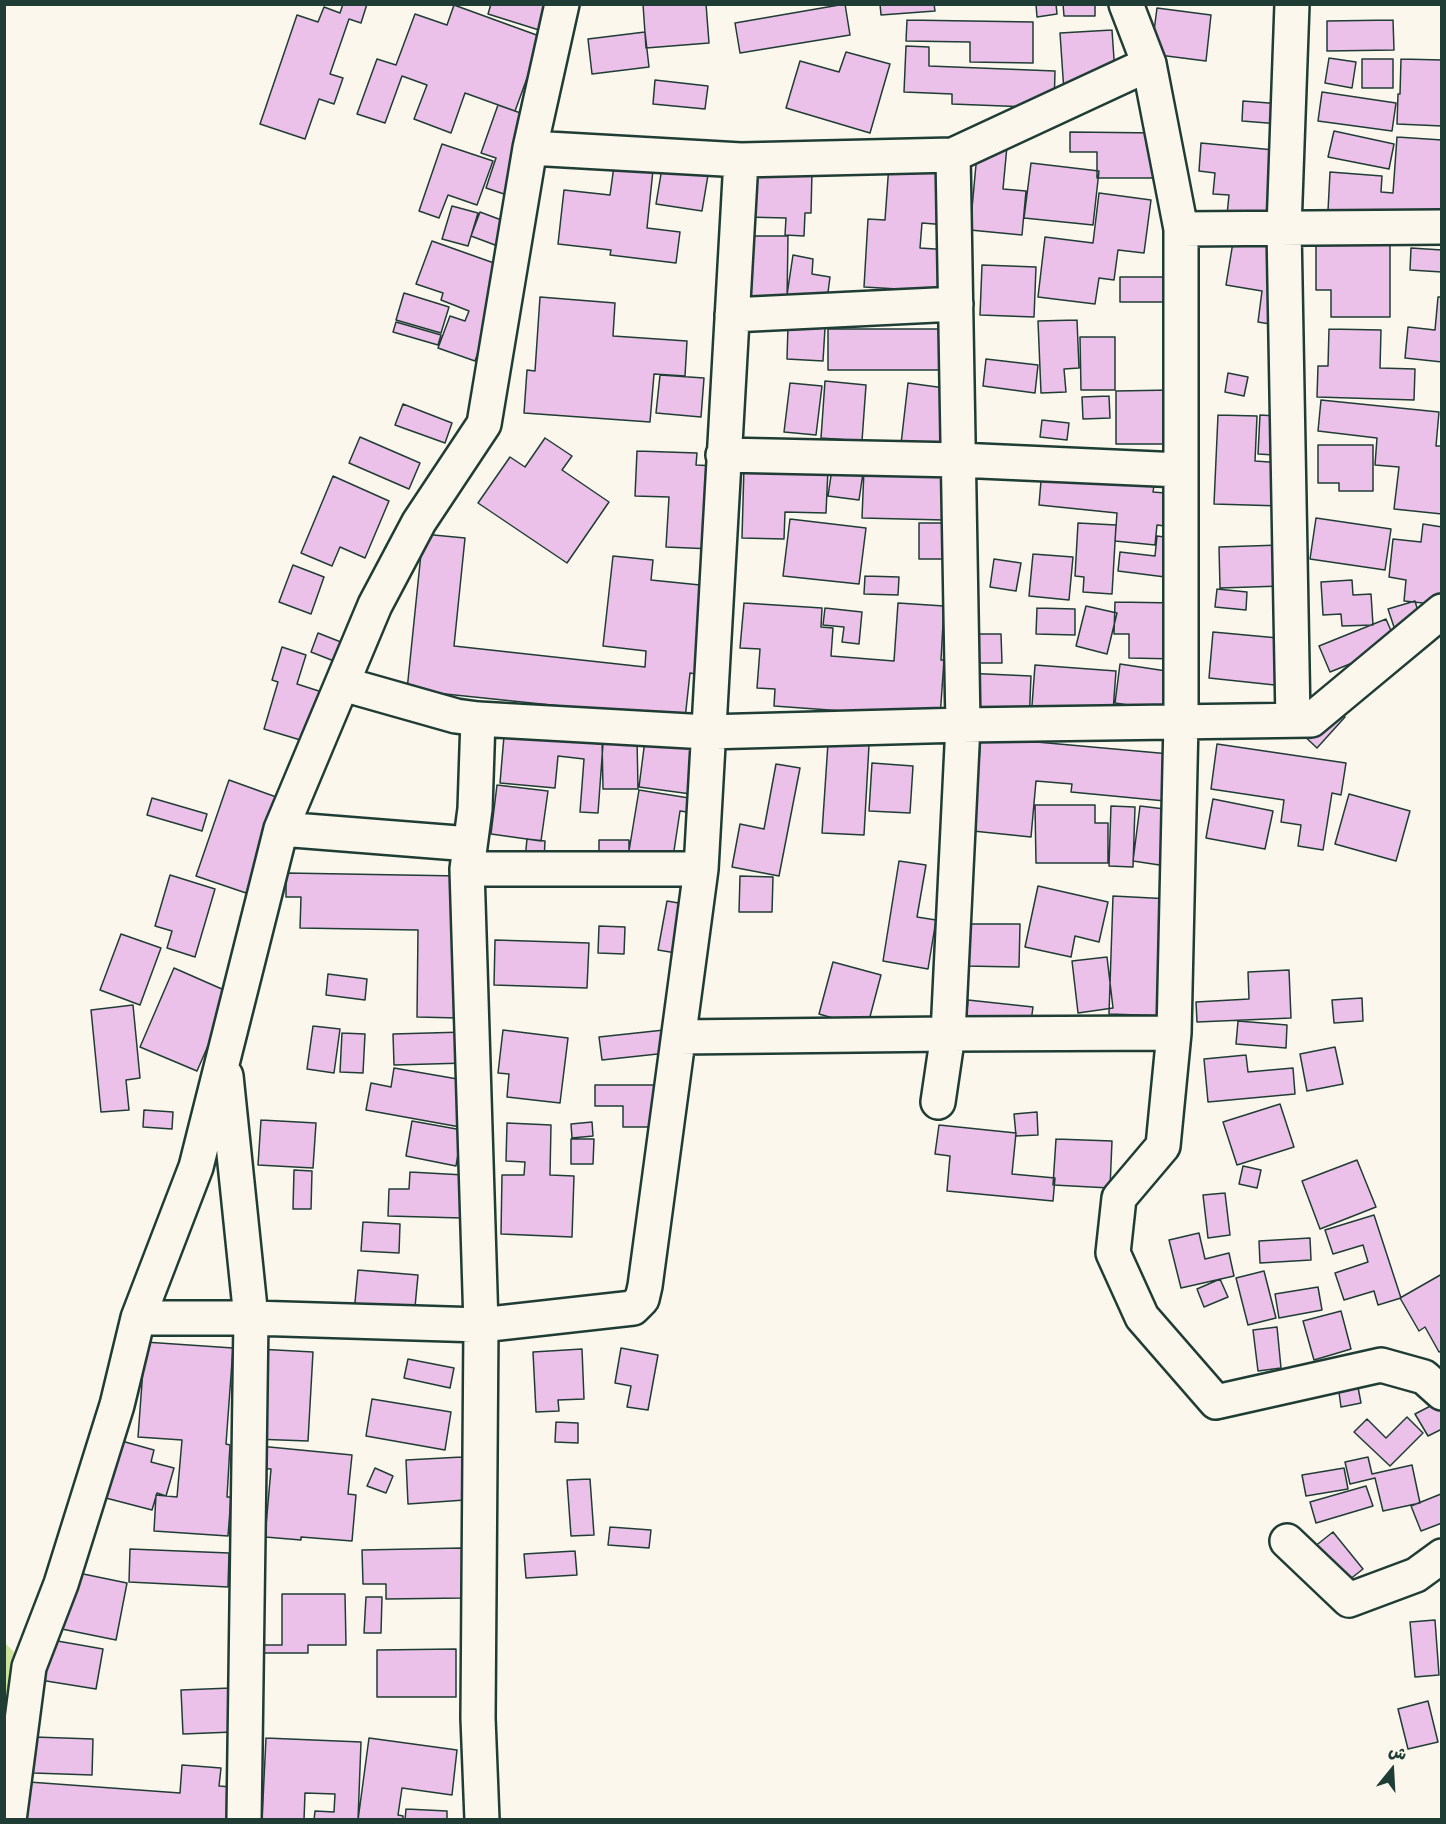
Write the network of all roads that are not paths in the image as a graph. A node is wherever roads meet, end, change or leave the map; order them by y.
1 (562, 4) edge
2 (1126, 4) edge
3 (1292, 4) edge
4 (1149, 64) junction
5 (530, 148) junction
6 (953, 155) junction
7 (741, 160) junction
8 (1442, 227) edge
9 (1284, 228) junction
10 (1181, 229) junction
11 (956, 304) junction
12 (732, 315) junction
13 (723, 455) junction
14 (958, 460) junction
15 (1180, 470) junction
16 (1442, 611) edge
17 (343, 684) junction
18 (478, 719) junction
19 (1293, 720) junction
20 (1181, 722) junction
21 (963, 725) junction
22 (707, 732) junction
23 (281, 829) junction
24 (469, 856) junction
25 (700, 868) junction
26 (1174, 1033) junction
27 (948, 1034) junction
28 (680, 1037) junction
29 (224, 1050) junction
30 (938, 1102) dead end
31 (138, 1318) junction
32 (251, 1318) junction
33 (481, 1325) junction
34 (1442, 1393) edge
35 (1287, 1541) dead end
36 (1442, 1556) edge
37 (17, 1667) edge
38 (9, 1820) edge
39 (244, 1820) edge
40 (482, 1820) edge

1 - 5 street
2 - 4 street
3 - 9 street
4 - 6 street
4 - 10 street
5 - 7 street
5 - 17 street
6 - 7 street
6 - 11 street
7 - 12 street
8 - 9 street
9 - 10 street
9 - 19 street
10 - 15 street
11 - 12 street
11 - 14 street
12 - 13 street
13 - 14 street
13 - 22 street
14 - 15 street
14 - 21 street
15 - 20 street
16 - 19 street
17 - 18 street
17 - 23 street
18 - 22 street
18 - 24 street
19 - 20 street
20 - 21 street
20 - 26 street
21 - 22 street
21 - 27 street
22 - 25 street
23 - 24 street
23 - 29 street
24 - 25 street
24 - 33 street
25 - 28 street
26 - 27 street
26 - 34 street
27 - 28 street
27 - 30 street
28 - 33 street
29 - 31 street
29 - 32 street
31 - 32 street
31 - 37 street
32 - 33 street
32 - 39 street
33 - 40 street
35 - 36 street
37 - 38 street

